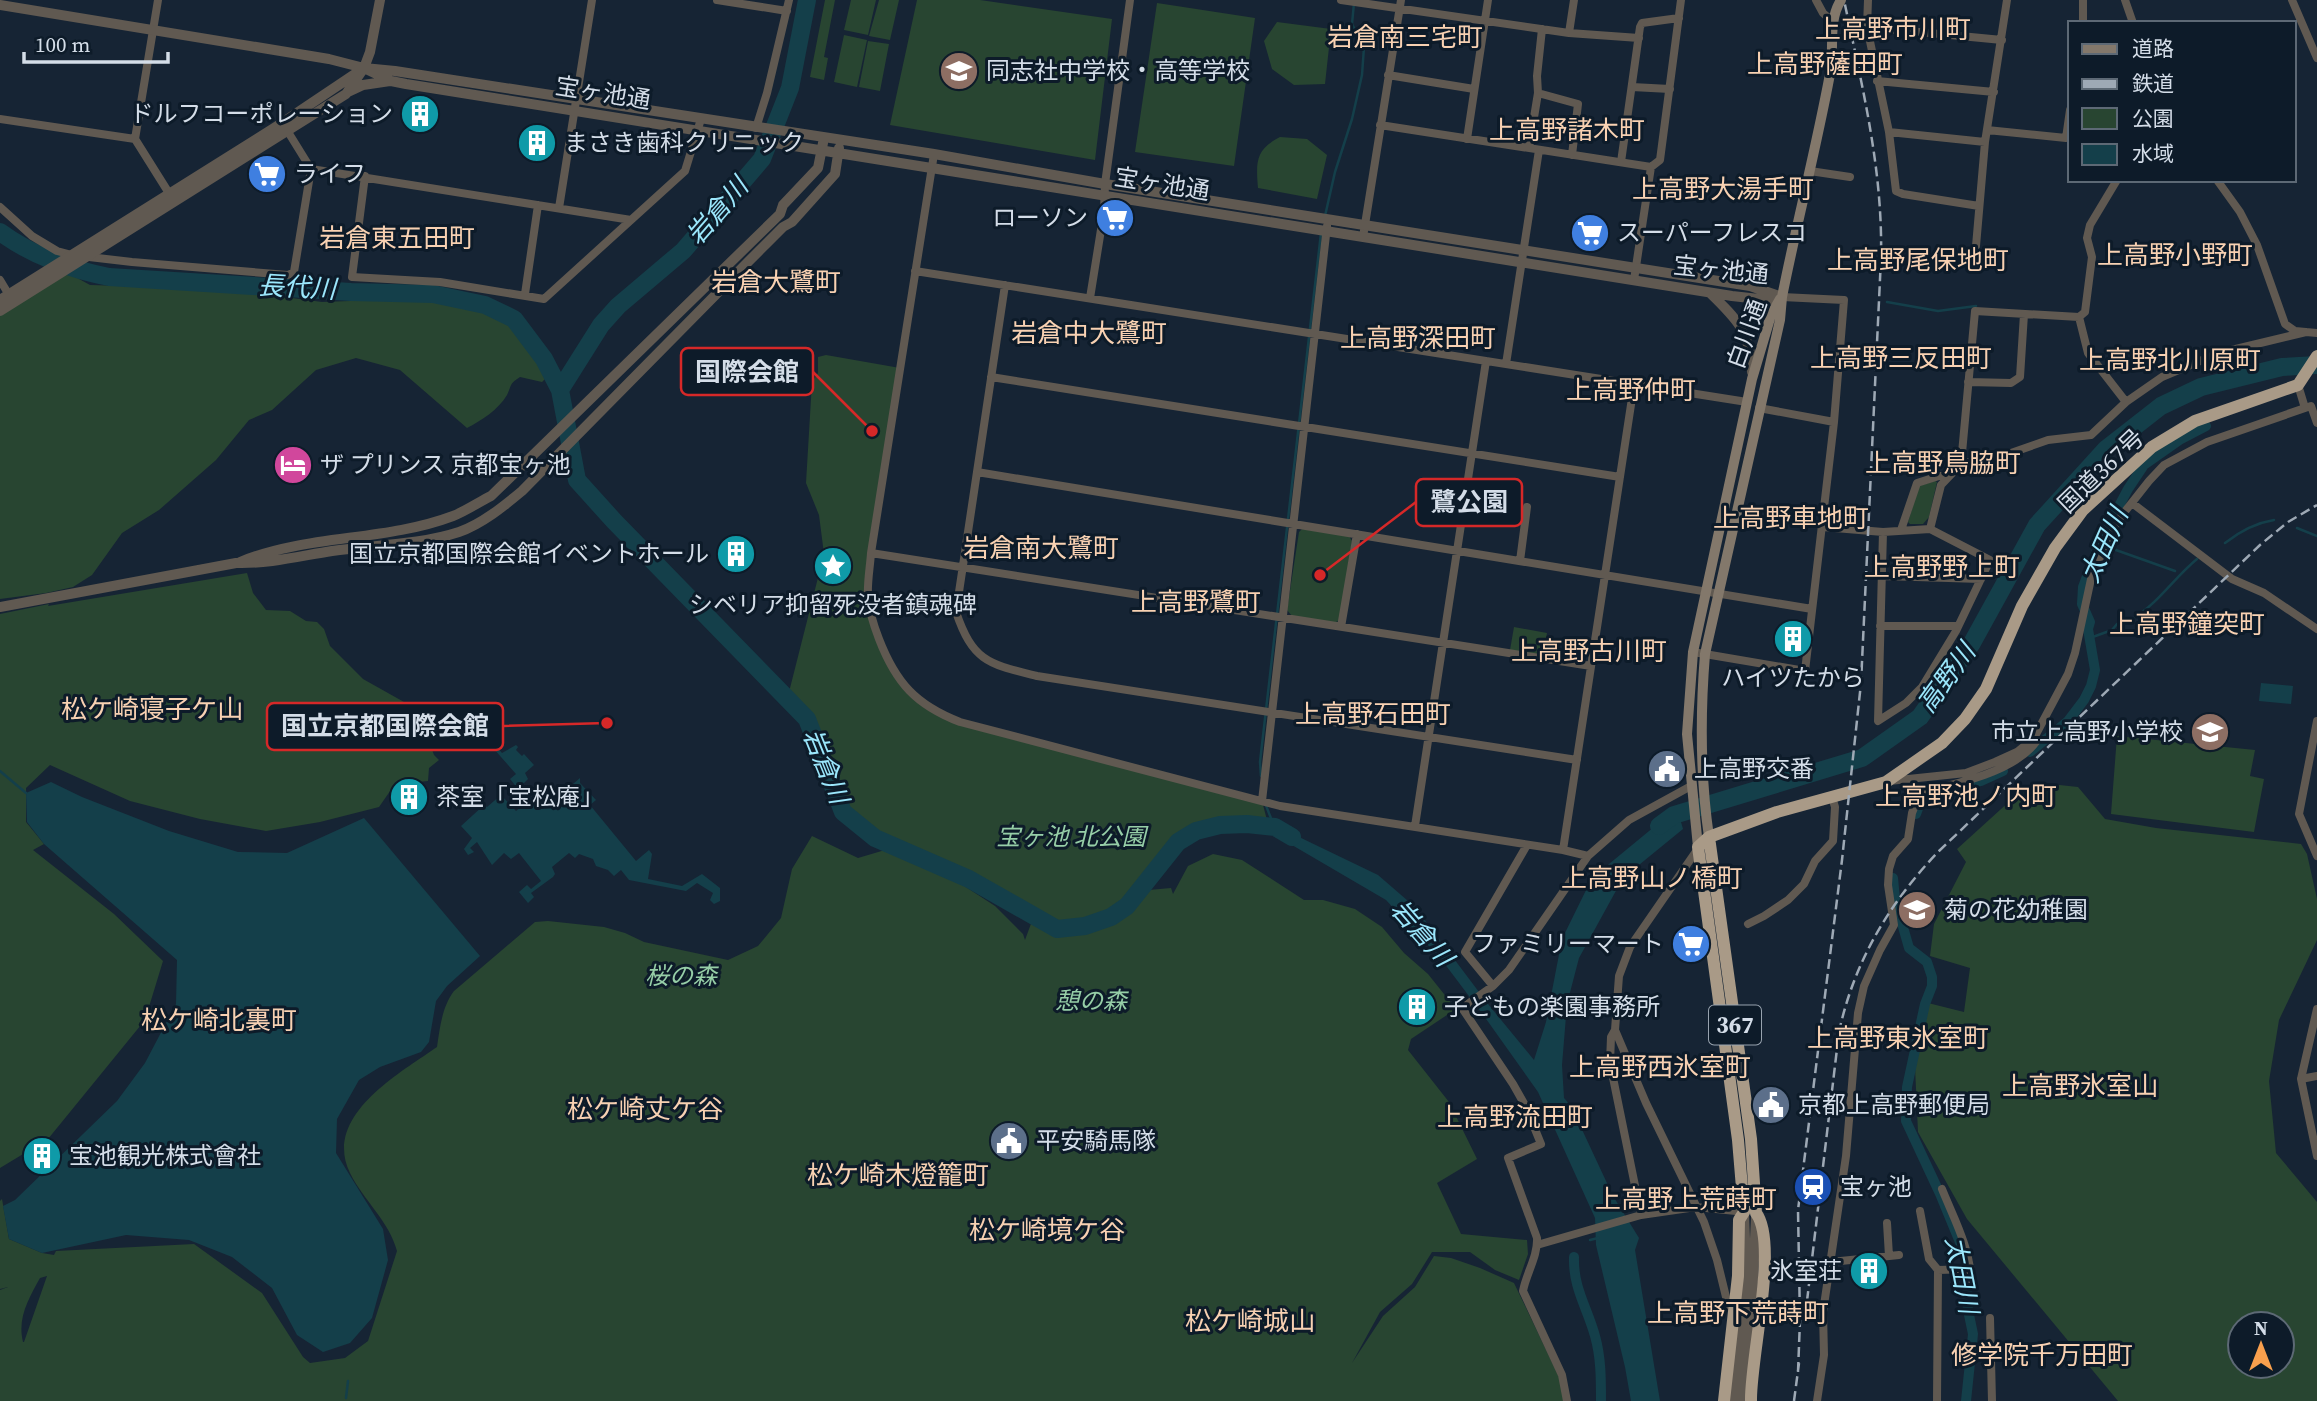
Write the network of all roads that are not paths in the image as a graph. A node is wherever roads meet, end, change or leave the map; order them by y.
1 (158, 0) edge
2 (380, 0) edge
3 (592, 0) edge
4 (717, 0) edge
5 (789, 0) edge
6 (1130, 0) edge
7 (1341, 0) edge
8 (1488, 0) edge
9 (1574, 0) edge
10 (1681, 0) edge
11 (1816, 0) edge
12 (1841, 0) edge
13 (1868, 0) edge
14 (2007, 0) edge
15 (2083, 0) edge
16 (2125, 0) edge
17 (2292, 0) edge
18 (1401, 4) edge
19 (0, 5) edge
20 (787, 11) junction
21 (1679, 18) junction
22 (1485, 21) junction
23 (2083, 21) edge
24 (2132, 21) edge
25 (1833, 22) junction
26 (1867, 27) junction
27 (153, 29) junction
28 (1542, 29) junction
29 (1569, 33) junction
30 (1640, 38) junction
31 (2002, 40) junction
32 (2317, 58) edge
33 (329, 59) junction
34 (364, 68) junction
35 (1388, 75) junction
36 (391, 81) junction
37 (1877, 81) junction
38 (1632, 87) junction
39 (1475, 89) junction
40 (1670, 89) junction
41 (341, 90) junction
42 (1994, 92) junction
43 (1538, 93) junction
44 (575, 104) junction
45 (0, 119) edge
46 (700, 124) junction
47 (2068, 124) edge
48 (1380, 125) junction
49 (285, 127) junction
50 (1987, 130) junction
51 (757, 132) junction
52 (1889, 132) junction
53 (135, 139) junction
54 (1467, 139) junction
55 (841, 141) junction
56 (1984, 142) junction
57 (823, 144) junction
58 (1529, 148) junction
59 (1539, 150) junction
60 (838, 152) junction
61 (934, 154) junction
62 (1572, 155) junction
63 (1621, 162) junction
64 (932, 167) junction
65 (1651, 167) junction
66 (311, 169) junction
67 (1810, 171) junction
68 (365, 176) junction
69 (1850, 177) dead end
70 (2116, 182) edge
71 (2218, 182) edge
72 (1105, 184) junction
73 (1105, 196) junction
74 (171, 198) junction
75 (538, 205) junction
76 (0, 206) edge
77 (1979, 206) junction
78 (559, 208) junction
79 (1328, 219) junction
80 (631, 220) junction
81 (1365, 224) junction
82 (1326, 231) junction
83 (1363, 237) junction
84 (1976, 246) dead end
85 (1524, 251) junction
86 (76, 258) junction
87 (1522, 263) junction
88 (1636, 268) junction
89 (915, 271) junction
90 (0, 280) edge
91 (1634, 280) junction
92 (1005, 285) junction
93 (1709, 292) junction
94 (525, 295) junction
95 (1782, 296) junction
96 (1090, 298) junction
97 (7, 299) edge
98 (0, 311) edge
99 (2024, 314) junction
100 (2079, 317) junction
101 (2306, 332) junction
102 (2317, 333) edge
103 (1315, 334) junction
104 (2317, 356) edge
105 (1486, 361) junction
106 (1506, 364) junction
107 (991, 377) junction
108 (1752, 379) junction
109 (1968, 382) junction
110 (2299, 383) junction
111 (1634, 385) junction
112 (1747, 402) junction
113 (2126, 402) junction
114 (2311, 406) edge
115 (1759, 408) junction
116 (1834, 422) junction
117 (2317, 423) edge
118 (1304, 427) junction
119 (1472, 453) junction
120 (1961, 464) junction
121 (977, 472) junction
122 (1949, 476) junction
123 (1620, 477) junction
124 (2132, 503) junction
125 (1527, 507) dead end
126 (1293, 524) junction
127 (1823, 527) junction
128 (1930, 529) junction
129 (1901, 530) junction
130 (1884, 532) junction
131 (1357, 534) junction
132 (1457, 551) junction
133 (871, 553) junction
134 (1520, 561) junction
135 (236, 563) junction
136 (963, 568) junction
137 (1605, 575) junction
138 (1883, 576) junction
139 (1981, 579) junction
140 (1711, 593) junction
141 (0, 607) edge
142 (1812, 609) junction
143 (1283, 618) junction
144 (1880, 626) junction
145 (1958, 626) junction
146 (1341, 627) junction
147 (2317, 629) edge
148 (1443, 643) junction
149 (1693, 652) junction
150 (1705, 654) junction
151 (1591, 666) junction
152 (1272, 712) junction
153 (2317, 722) edge
154 (2035, 736) junction
155 (1428, 738) junction
156 (1577, 760) junction
157 (2307, 772) junction
158 (2317, 773) edge
159 (1886, 782) junction
160 (1691, 792) junction
161 (1832, 797) junction
162 (1262, 801) junction
163 (1415, 827) junction
164 (1703, 838) junction
165 (1527, 845) junction
166 (1563, 850) junction
167 (1588, 856) junction
168 (2317, 856) edge
169 (1748, 924) dead end
170 (1493, 985) junction
171 (2317, 1009) edge
172 (1615, 1030) junction
173 (2317, 1076) edge
174 (2301, 1079) junction
175 (2314, 1138) edge
176 (2317, 1156) edge
177 (1942, 1189) dead end
178 (1696, 1207) junction
179 (1920, 1211) dead end
180 (1750, 1212) junction
181 (1639, 1215) junction
182 (1887, 1223) dead end
183 (1537, 1245) junction
184 (1831, 1262) junction
185 (1971, 1269) junction
186 (1938, 1270) junction
187 (1971, 1281) dead end
188 (1733, 1310) junction
189 (1990, 1318) dead end
190 (1737, 1400) edge
191 (1567, 1401) edge
192 (1817, 1401) edge
193 (1937, 1401) edge
194 (1992, 1401) edge

1 - 27 street
2 - 34 street
3 - 44 street
4 - 20 street
5 - 20 street
6 - 72 street
7 - 18 street
8 - 22 street
9 - 29 street
10 - 21 street
11 - 25 street
12 - 25 main road
13 - 26 street
14 - 31 street
15 - 23 street
16 - 24 street
17 - 32 street
18 - 22 street
18 - 35 street
19 - 27 street
20 - 51 street
21 - 30 street
21 - 40 street
22 - 28 street
22 - 39 street
25 - 67 main road
26 - 31 street
26 - 37 street
27 - 33 street
27 - 53 street
28 - 29 street
28 - 43 street
29 - 30 street
30 - 38 street
31 - 42 street
33 - 34 street
33 - 41 street
34 - 36 street, 宝ヶ池通
34 - 41 street
34 - 44 street, 宝ヶ池通
35 - 39 street
35 - 48 street
36 - 41 street
36 - 44 street, 宝ヶ池通
37 - 42 street
37 - 52 street
38 - 40 street
38 - 63 street
39 - 54 street
40 - 65 street
41 - 49 street
42 - 50 street
43 - 58 street
43 - 62 street
44 - 46 street, 宝ヶ池通
44 - 78 street
45 - 53 street
46 - 51 street, 宝ヶ池通
46 - 80 street
47 - 50 street
48 - 54 street
48 - 81 street
49 - 66 street
49 - 74 street
50 - 56 street
51 - 57 street, 宝ヶ池通
52 - 56 street
52 - 77 street
53 - 74 street
54 - 58 street
55 - 57 street, 宝ヶ池通
55 - 60 street
55 - 61 street, 宝ヶ池通
56 - 77 street
57 - 60 street, 宝ヶ池通
57 - 135 street
58 - 59 street
59 - 62 street
59 - 85 street
60 - 64 street, 宝ヶ池通
60 - 135 street
61 - 64 street
61 - 72 street, 宝ヶ池通
62 - 63 street
63 - 65 street
64 - 73 street, 宝ヶ池通
64 - 89 street
65 - 88 street
66 - 68 street
66 - 86 street
67 - 69 street
67 - 95 main road
68 - 75 street
68 - 94 street
70 - 100 street
71 - 101 street
72 - 73 street
72 - 79 street, 宝ヶ池通
73 - 82 street, 宝ヶ池通
73 - 96 street
74 - 86 street
74 - 86 street
75 - 78 street
75 - 94 street
76 - 86 street
77 - 84 street
78 - 80 street
79 - 81 street, 宝ヶ池通
79 - 82 street
80 - 94 street
81 - 83 street
81 - 85 street, 宝ヶ池通
82 - 83 street, 宝ヶ池通
82 - 103 street
83 - 87 street, 宝ヶ池通
85 - 87 street
85 - 88 street, 宝ヶ池通
86 - 97 street
86 - 97 street
87 - 91 street, 宝ヶ池通
87 - 106 street
88 - 91 street
88 - 95 street, 宝ヶ池通
89 - 92 street
89 - 133 street
90 - 97 street
91 - 93 street, 宝ヶ池通
92 - 96 street
92 - 107 street
93 - 95 street, 宝ヶ池通
93 - 108 street
95 - 108 main road, 白川通
95 - 115 main road, 白川通
95 - 116 street
96 - 103 street
97 - 98 street
99 - 100 street
99 - 109 street
99 - 109 street
100 - 113 street
101 - 102 street
101 - 113 street
103 - 105 street
103 - 118 street
104 - 110 highway
105 - 106 street
105 - 119 street
106 - 111 street
107 - 118 street
107 - 121 street
108 - 112 main road, 白川通
109 - 120 street
110 - 114 street
110 - 159 highway, 国道367号
111 - 112 street
111 - 123 street
112 - 140 main road, 白川通
113 - 120 street
114 - 117 street
114 - 124 street
115 - 116 street
115 - 140 main road, 白川通
116 - 127 street
118 - 119 street
118 - 126 street
119 - 123 street
119 - 132 street
120 - 122 street
121 - 126 street
121 - 136 street
122 - 128 street
122 - 129 street
123 - 137 street
124 - 147 street
124 - 154 street
125 - 134 street
126 - 131 street
126 - 143 street
127 - 130 street
127 - 142 street
128 - 129 street
128 - 139 street
129 - 130 street
130 - 138 street
131 - 132 street
131 - 146 street
132 - 134 street
132 - 148 street
133 - 136 street
133 - 162 street
134 - 137 street
135 - 141 street
136 - 143 street
136 - 152 street
137 - 140 street
137 - 151 street
138 - 139 street
138 - 144 street
139 - 145 street
140 - 142 street
140 - 149 main road, 白川通
140 - 150 main road, 白川通
142 - 150 street
143 - 146 street
143 - 152 street
144 - 145 street
144 - 145 street
146 - 148 street
148 - 151 street
148 - 155 street
149 - 150 street
149 - 160 main road, 白川通
150 - 164 main road, 白川通
151 - 156 street
152 - 155 street
152 - 162 street
153 - 157 street
154 - 159 street
154 - 184 street
155 - 156 street
155 - 163 street
156 - 166 street
157 - 158 street
157 - 168 street
159 - 161 highway, 国道367号
160 - 164 main road, 白川通
160 - 167 street
161 - 164 highway, 国道367号
161 - 169 street
162 - 163 street
163 - 165 street
164 - 172 street
164 - 180 highway, 白川通 / 367
165 - 166 street
165 - 170 street
166 - 167 street
167 - 170 street
170 - 183 street
171 - 174 street
172 - 178 street
172 - 181 street
173 - 174 street
174 - 175 street
175 - 176 street
177 - 185 street
178 - 180 street
178 - 181 street
178 - 188 street
179 - 186 street
180 - 188 highway, 367
180 - 190 street, 白川通
180 - 190 highway, 367
181 - 183 street
182 - 184 street
183 - 191 street
184 - 192 street
185 - 186 street
185 - 187 street
186 - 193 street
188 - 190 highway, 367
189 - 194 street

